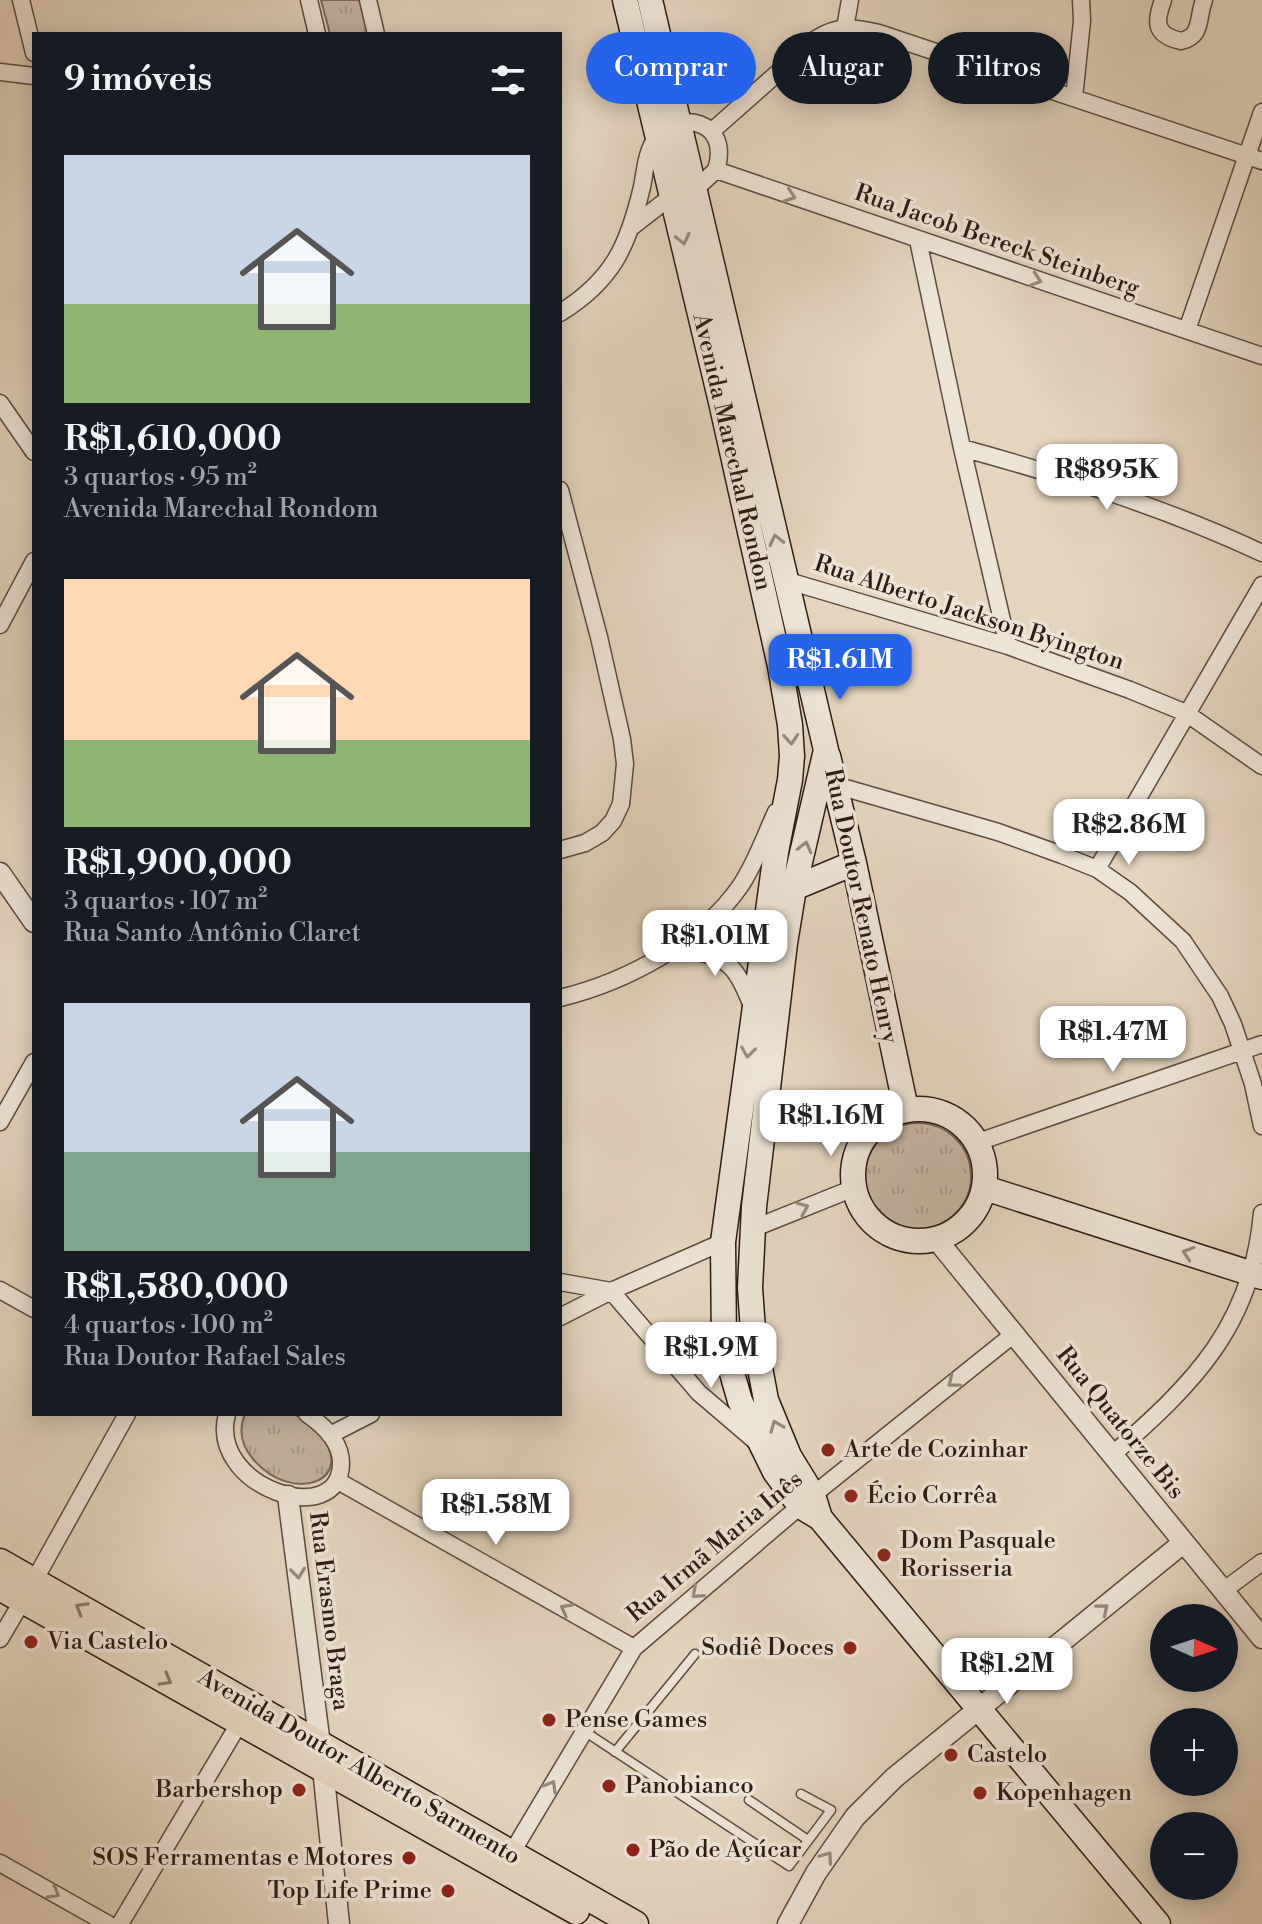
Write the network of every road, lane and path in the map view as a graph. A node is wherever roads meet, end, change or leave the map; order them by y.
1 (21, 0) edge
2 (309, 0) edge
3 (368, 0) edge
4 (625, 0) edge
5 (650, 0) edge
6 (850, 0) edge
7 (1081, 0) edge
8 (1163, 0) edge
9 (1204, 0) edge
10 (845, 28) junction
11 (317, 32) edge
12 (376, 32) edge
13 (32, 45) edge
14 (0, 72) edge
15 (32, 76) edge
16 (1074, 98) junction
17 (1262, 112) edge
18 (679, 123) junction
19 (712, 131) junction
20 (658, 136) junction
21 (1254, 158) edge
22 (716, 170) junction
23 (690, 188) junction
24 (633, 226) junction
25 (918, 240) junction
26 (562, 311) edge
27 (1187, 330) junction
28 (1262, 356) edge
29 (0, 403) edge
30 (962, 448) junction
31 (32, 449) edge
32 (562, 498) edge
33 (1262, 553) edge
34 (32, 565) edge
35 (785, 580) junction
36 (1262, 585) edge
37 (0, 625) edge
38 (1008, 646) junction
39 (1186, 713) junction
40 (826, 750) junction
41 (1262, 766) edge
42 (790, 780) junction
43 (835, 785) junction
44 (562, 849) edge
45 (854, 863) junction
46 (1097, 869) junction
47 (0, 873) edge
48 (794, 888) junction
49 (32, 919) edge
50 (675, 947) junction
51 (562, 997) edge
52 (754, 1010) junction
53 (1262, 1044) edge
54 (1242, 1051) junction
55 (32, 1066) edge
56 (906, 1109) junction
57 (0, 1122) edge
58 (1262, 1126) edge
59 (978, 1142) junction
60 (854, 1188) junction
61 (985, 1188) junction
62 (1262, 1213) edge
63 (752, 1229) junction
64 (937, 1240) junction
65 (723, 1242) junction
66 (1257, 1276) edge
67 (562, 1282) edge
68 (0, 1290) edge
69 (611, 1291) junction
70 (32, 1308) edge
71 (562, 1316) edge
72 (1014, 1334) junction
73 (126, 1416) edge
74 (224, 1416) edge
75 (309, 1416) edge
76 (367, 1416) edge
77 (330, 1435) junction
78 (761, 1446) junction
79 (1113, 1454) junction
80 (338, 1481) junction
81 (288, 1496) junction
82 (811, 1506) junction
83 (1183, 1543) junction
84 (0, 1562) edge
85 (1262, 1562) edge
86 (0, 1587) edge
87 (28, 1590) junction
88 (1223, 1591) junction
89 (1262, 1638) edge
90 (0, 1639) edge
91 (634, 1648) junction
92 (695, 1654) dead end
93 (979, 1710) junction
94 (240, 1722) junction
95 (583, 1731) junction
96 (615, 1752) junction
97 (321, 1756) junction
98 (801, 1794) dead end
99 (749, 1800) dead end
100 (808, 1840) junction
101 (511, 1854) junction
102 (0, 1863) edge
103 (108, 1924) edge
104 (120, 1924) edge
105 (339, 1924) edge
106 (599, 1924) edge
107 (635, 1924) edge
108 (788, 1924) edge
109 (1158, 1924) edge

1 - 13 street
2 - 11 street
3 - 12 street
4 - 20 main road, Avenida Marechal Rondon
5 - 18 main road
6 - 10 street
7 - 16 street
8 - 9 street
10 - 16 street
10 - 19 street
14 - 15 street
16 - 21 street
17 - 21 street
18 - 19 street
18 - 20 street
18 - 23 main road
19 - 22 street
20 - 23 main road, Avenida Marechal Rondon
20 - 24 street
21 - 27 street
22 - 23 street
22 -> 25 street, Rua Jacob Bereck Steinberg
23 - 24 street
35 -> 23 main road, Rua Doutor Renato Henry
23 -> 42 main road, Avenida Marechal Rondon
24 - 26 street
25 -> 27 street, Rua Jacob Bereck Steinberg
25 - 30 street
27 - 28 street, Rua Jacob Bereck Steinberg
29 - 31 street
30 - 33 street
30 - 38 street
32 - 44 street
34 - 37 street
35 - 38 street, Rua Alberto Jackson Byington
35 - 40 main road, Rua Doutor Renato Henry
36 - 39 street
38 - 39 street, Rua Alberto Jackson Byington
39 - 41 street, Rua Alberto Jackson Byington
39 - 46 street
40 - 43 main road, Rua Doutor Renato Henry
48 -> 40 main road
42 - 50 street
42 - 52 main road, Avenida Marechal Rondon
43 - 45 main road, Rua Doutor Renato Henry
43 - 46 street
45 - 48 main road
45 - 56 main road, Rua Doutor Renato Henry
46 - 54 street
47 - 49 street
48 - 63 main road
50 - 51 street
50 - 52 street
52 -> 65 main road, Avenida Marechal Rondon
53 - 54 street
54 - 58 street
54 - 59 street
55 - 57 street
56 - 59 main road
56 - 60 main road
59 - 61 main road
63 -> 60 street
60 - 64 main road
61 - 64 main road
66 -> 61 main road
62 - 66 street
82 -> 63 main road
64 - 72 street, Rua Quatorze Bis
65 - 69 street
65 - 78 main road, Avenida Marechal Rondon
66 - 79 street
67 - 69 street
68 - 70 street
69 - 71 street
69 - 78 street
72 - 79 street, Rua Quatorze Bis
72 -> 82 street, Rua Irmã Maria Inês
73 - 87 street
74 - 81 street
75 - 77 street
76 - 77 street
77 - 80 street
78 - 82 main road, Avenida Marechal Rondon
79 - 83 street, Rua Quatorze Bis
80 - 81 street
91 -> 80 street
81 -> 97 street, Rua Erasmo Braga
82 -> 91 street, Rua Irmã Maria Inês
82 - 93 main road
83 - 88 street, Rua Quatorze Bis
93 -> 83 street
84 - 87 main road, Avenida Doutor Alberto Sarmento
85 - 88 street
86 - 87 main road, Avenida Doutor Alberto Sarmento
87 - 90 street
87 -> 94 main road, Avenida Doutor Alberto Sarmento
97 -> 87 main road, Avenida Doutor Alberto Sarmento
88 - 89 street, Rua Quatorze Bis
91 - 95 street, Rua Irmã Maria Inês
92 - 96 lane
108 -> 93 street
93 - 109 main road
94 - 97 main road, Avenida Doutor Alberto Sarmento
94 - 104 street
95 - 96 lane
101 -> 95 street, Rua Irmã Maria Inês
96 - 100 lane
97 - 101 main road, Avenida Doutor Alberto Sarmento
97 - 105 street, Rua Erasmo Braga
97 - 106 main road, Avenida Doutor Alberto Sarmento
98 - 100 lane
99 - 100 lane
101 - 107 main road, Avenida Doutor Alberto Sarmento
102 -> 103 street

